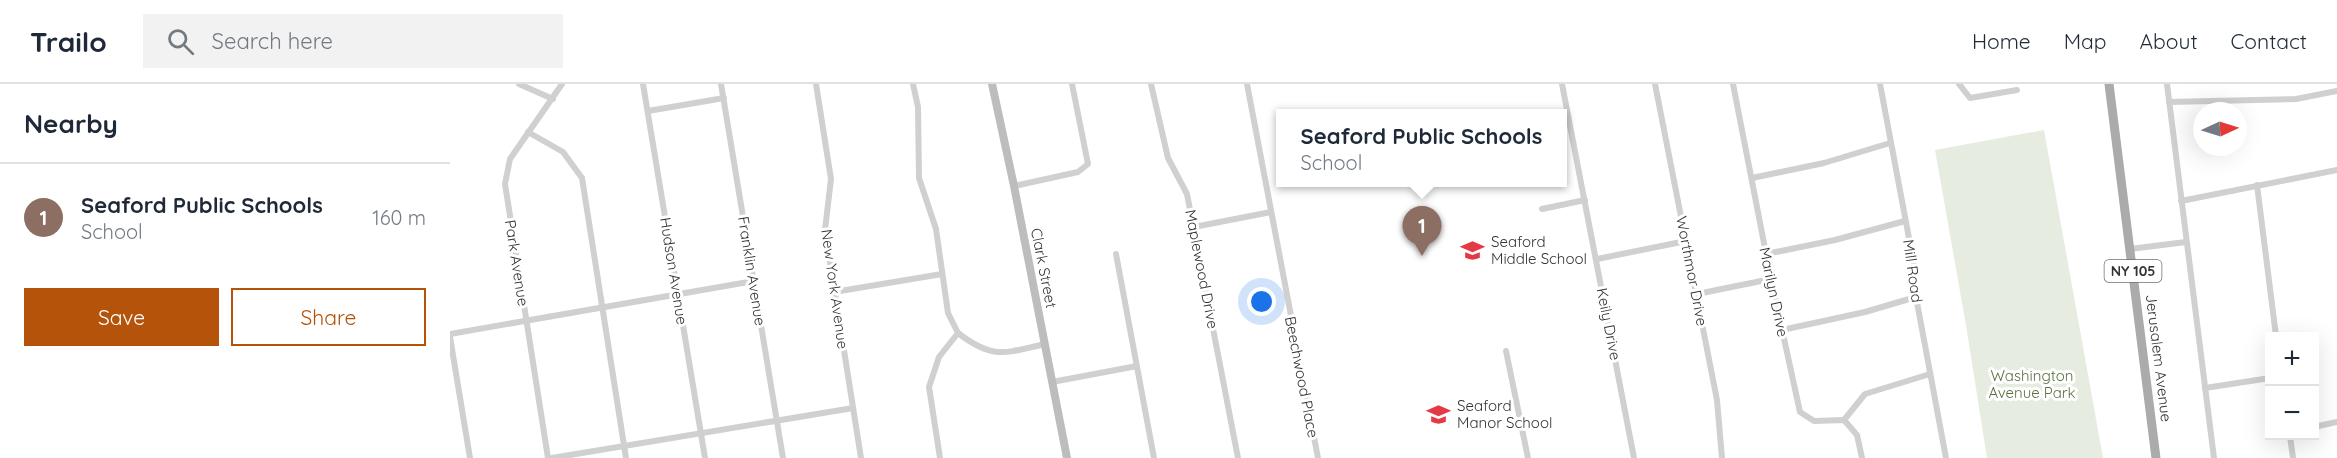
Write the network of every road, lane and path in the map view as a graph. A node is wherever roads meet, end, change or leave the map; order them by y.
1 (519, 84) edge
2 (562, 84) edge
3 (643, 84) edge
4 (721, 84) edge
5 (816, 84) edge
6 (912, 84) edge
7 (992, 84) edge
8 (1072, 84) edge
9 (1151, 84) edge
10 (1247, 84) edge
11 (1562, 84) edge
12 (1654, 84) edge
13 (1733, 84) edge
14 (1880, 84) edge
15 (1959, 84) edge
16 (2109, 84) edge
17 (2167, 84) edge
18 (2017, 90) dead end
19 (2337, 91) edge
20 (724, 98) junction
21 (553, 99) junction
22 (2169, 102) junction
23 (1567, 109) edge
24 (1567, 109) edge
25 (648, 111) junction
26 (528, 132) junction
27 (1890, 143) junction
28 (2337, 170) edge
29 (1752, 178) junction
30 (2257, 185) junction
31 (1014, 186) junction
32 (1585, 200) junction
33 (2181, 201) junction
34 (1542, 209) dead end
35 (1271, 212) junction
36 (1905, 221) junction
37 (1194, 227) junction
38 (1686, 241) junction
39 (2186, 242) junction
40 (2130, 249) junction
41 (1116, 254) dead end
42 (1766, 254) junction
43 (1596, 259) junction
44 (942, 274) junction
45 (1771, 279) junction
46 (754, 281) junction
47 (834, 292) junction
48 (678, 294) junction
49 (1697, 294) junction
50 (1916, 297) junction
51 (602, 307) junction
52 (525, 321) junction
53 (1782, 330) junction
54 (2275, 332) edge
55 (958, 333) junction
56 (450, 335) edge
57 (1045, 344) junction
58 (1506, 351) dead end
59 (1137, 366) junction
60 (1930, 374) junction
61 (2265, 379) edge
62 (1052, 382) junction
63 (2205, 388) junction
64 (853, 408) junction
65 (1844, 420) junction
66 (777, 421) junction
67 (2337, 423) edge
68 (2319, 426) edge
69 (701, 434) junction
70 (2291, 440) edge
71 (624, 446) junction
72 (470, 458) edge
73 (550, 458) edge
74 (626, 458) edge
75 (705, 458) edge
76 (783, 458) edge
77 (861, 458) edge
78 (940, 458) edge
79 (1067, 458) edge
80 (1154, 458) edge
81 (1238, 458) edge
82 (1318, 458) edge
83 (1528, 458) edge
84 (1634, 458) edge
85 (1722, 458) edge
86 (1862, 458) edge
87 (1947, 458) edge
88 (2156, 458) edge
89 (2214, 458) edge
90 (2293, 458) edge

1 - 21 street
2 - 21 street, Park Avenue
3 - 25 street, Hudson Avenue
4 - 20 street, Franklin Avenue
5 - 47 street, New York Avenue
6 - 44 street
7 - 31 street, Clark Street
8 - 31 street
9 - 37 street, Maplewood Drive
10 - 35 street, Beechwood Place
11 - 23 street, Keily Drive
12 - 38 street, Worthmor Drive
13 - 29 street, Marilyn Drive
14 - 27 street, Mill Road
15 - 18 street
16 - 40 main road, Jerusalem Avenue / NY 105
17 - 22 street
19 - 22 street
20 - 25 street
20 - 46 street, Franklin Avenue
21 - 26 street, Park Avenue
22 - 33 street
24 - 32 street, Keily Drive
25 - 48 street, Hudson Avenue
26 - 51 street
26 - 52 street, Park Avenue
27 - 29 street
27 - 36 street, Mill Road
28 - 30 street
29 - 42 street, Marilyn Drive
30 - 33 street
30 - 54 street
31 - 57 street, Clark Street
32 - 34 street
32 - 43 street, Keily Drive
33 - 39 street
35 - 37 street
35 - 82 street, Beechwood Place
36 - 42 street
36 - 50 street, Mill Road
37 - 81 street, Maplewood Drive
38 - 43 street
38 - 49 street, Worthmor Drive
39 - 40 street
39 - 63 street
40 - 88 main road, Jerusalem Avenue / NY 105
41 - 59 street
42 - 45 street, Marilyn Drive
43 - 84 street, Keily Drive
44 - 47 street
44 - 55 street
45 - 49 street
45 - 53 street, Marilyn Drive
46 - 48 street
46 - 66 street, Franklin Avenue
47 - 64 street, New York Avenue
48 - 51 street
48 - 69 street, Hudson Avenue
49 - 85 street, Worthmor Drive
50 - 53 street
50 - 60 street, Mill Road
51 - 52 street
51 - 71 street
52 - 56 street
52 - 73 street, Park Avenue
53 - 65 street, Marilyn Drive
55 - 57 street
55 - 78 street
56 - 72 street
57 - 62 street, Clark Street
58 - 83 street
59 - 62 street
59 - 80 street
60 - 65 street
60 - 87 street, Mill Road
61 - 63 street
62 - 79 street, Clark Street
63 - 89 street
64 - 66 street
64 - 77 street, New York Avenue
65 - 86 street
66 - 69 street
66 - 76 street, Franklin Avenue
67 - 68 street
69 - 71 street
69 - 75 street, Hudson Avenue
70 - 90 street
71 - 73 street
71 - 74 street

